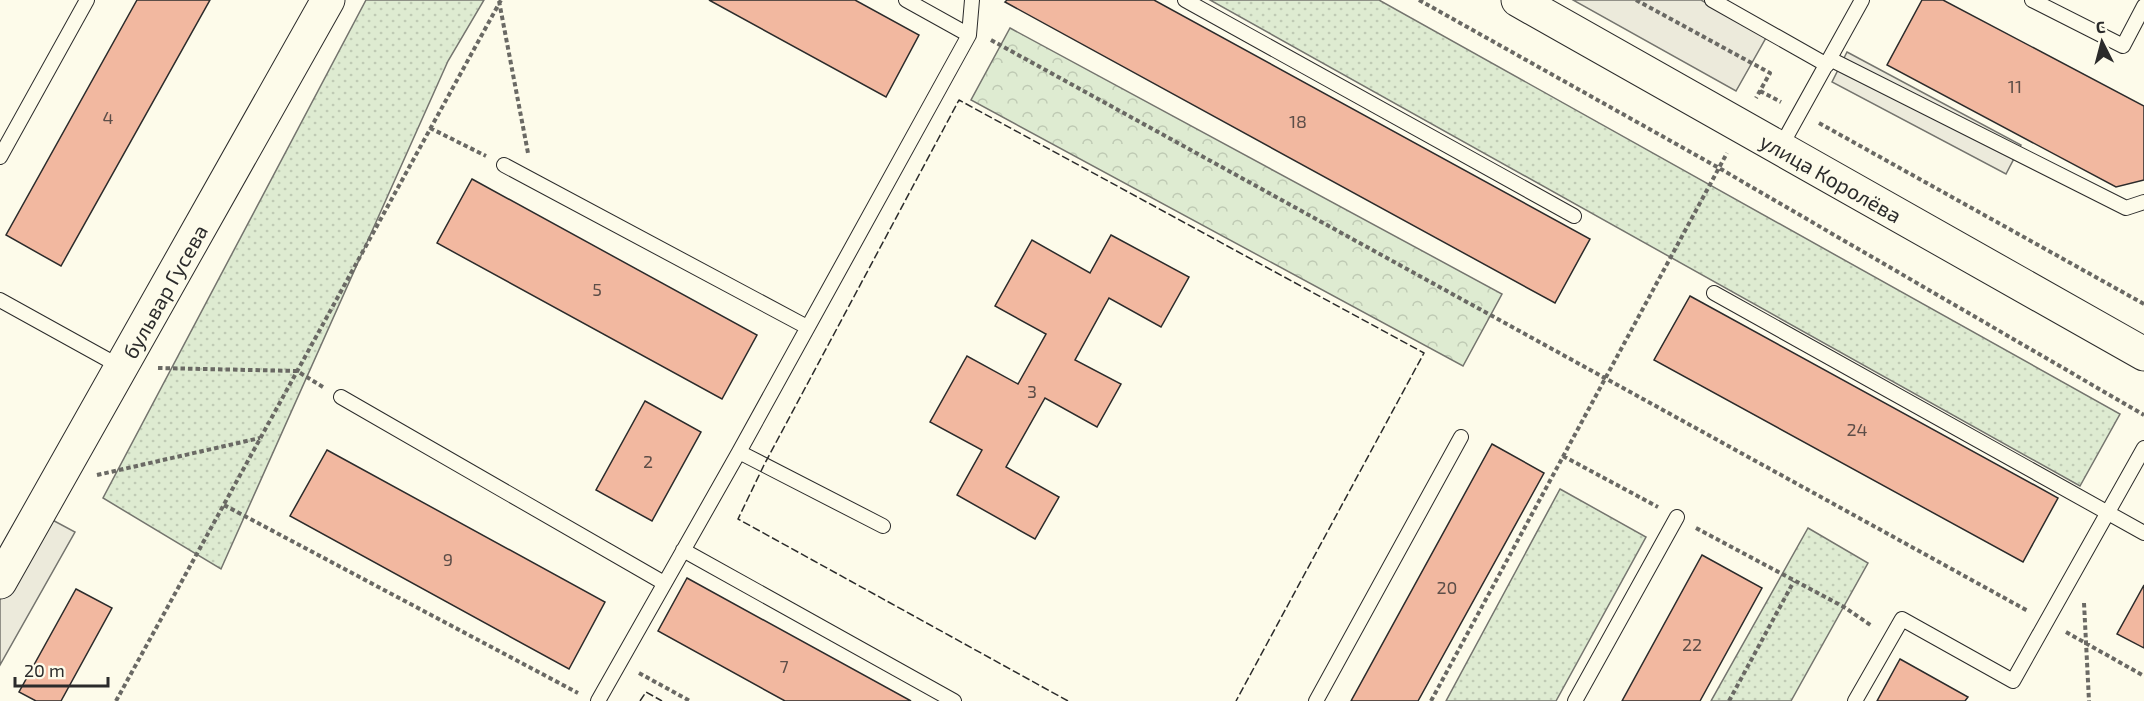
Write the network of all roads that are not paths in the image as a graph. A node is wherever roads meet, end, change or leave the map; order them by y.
1 (87, 0) edge
2 (328, 0) edge
3 (906, 0) edge
4 (972, 0) edge
5 (1185, 0) edge
6 (1518, 0) edge
7 (1712, 0) edge
8 (1862, 0) edge
9 (2032, 0) edge
10 (2144, 6) edge
11 (969, 32) junction
12 (1828, 62) junction
13 (1780, 148) junction
14 (0, 157) edge
15 (504, 165) road end
16 (2144, 202) edge
17 (1574, 216) dead end
18 (1714, 293) dead end
19 (0, 300) edge
20 (807, 327) junction
21 (2144, 354) edge
22 (121, 367) junction
23 (341, 397) road end
24 (1461, 437) dead end
25 (2144, 448) edge
26 (739, 452) junction
27 (2107, 513) junction
28 (1677, 517) road end
29 (883, 526) dead end
30 (2144, 533) edge
31 (683, 550) junction
32 (0, 582) edge
33 (664, 583) junction
34 (598, 701) edge
35 (954, 701) edge
36 (1316, 701) edge
37 (1575, 701) edge
38 (1855, 701) edge

1 - 14 lane
2 - 22 main road, бульвар Гусева
3 - 11 lane
4 - 11 lane
5 - 17 lane
6 - 13 main road, улица Королёва
7 - 12 lane
8 - 12 lane
9 - 10 lane
11 - 20 lane
12 - 13 lane
12 - 16 lane
13 - 21 main road, улица Королёва
15 - 20 lane
18 - 27 lane
19 - 22 lane
20 - 26 lane
22 - 32 main road, бульвар Гусева
23 - 33 lane
24 - 36 lane
25 - 27 lane
26 - 29 lane
26 - 31 lane
27 - 30 lane
27 - 38 lane
28 - 37 lane
31 - 33 lane
31 - 35 lane
33 - 34 lane

